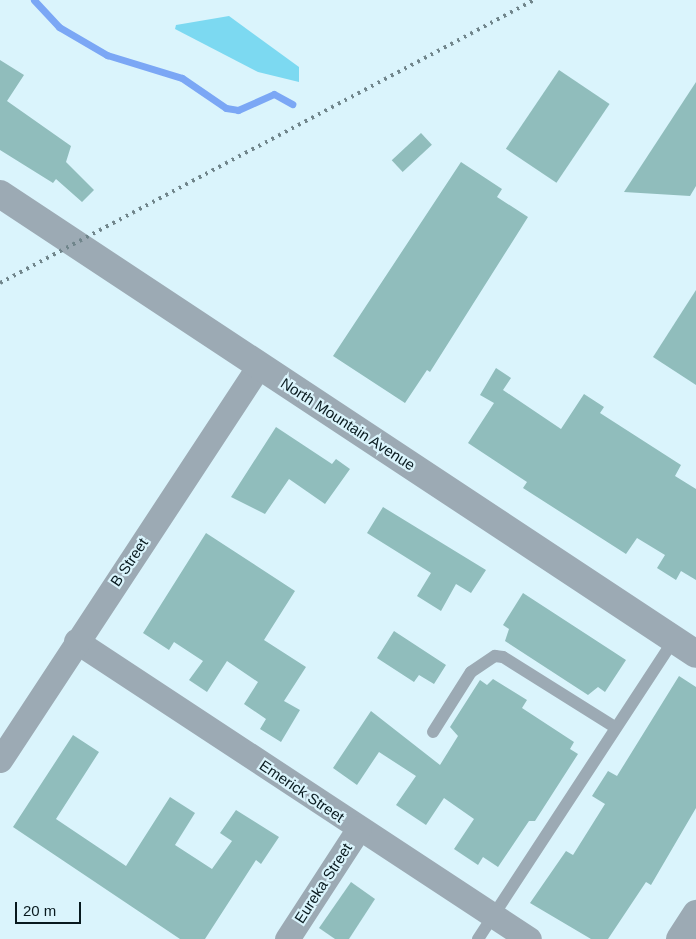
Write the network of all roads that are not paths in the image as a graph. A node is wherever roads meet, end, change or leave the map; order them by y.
1 (0, 194) edge
2 (259, 365) junction
3 (674, 639) junction
4 (76, 641) junction
5 (696, 654) edge
6 (616, 728) junction
7 (433, 732) dead end
8 (0, 760) edge
9 (359, 828) junction
10 (696, 914) edge
11 (493, 916) junction
12 (287, 939) edge
13 (478, 939) edge
14 (529, 939) edge
15 (680, 939) edge

1 - 2 street, North Mountain Avenue
2 - 3 street, North Mountain Avenue
2 - 4 street, B Street
3 - 5 street, North Mountain Avenue
3 - 6 lane
4 - 8 street, B Street
4 - 9 street, Emerick Street
6 - 7 lane
6 - 11 lane
9 - 11 street, Emerick Street
9 - 12 street, Eureka Street
10 - 15 street
11 - 13 lane
11 - 14 street, Emerick Street

